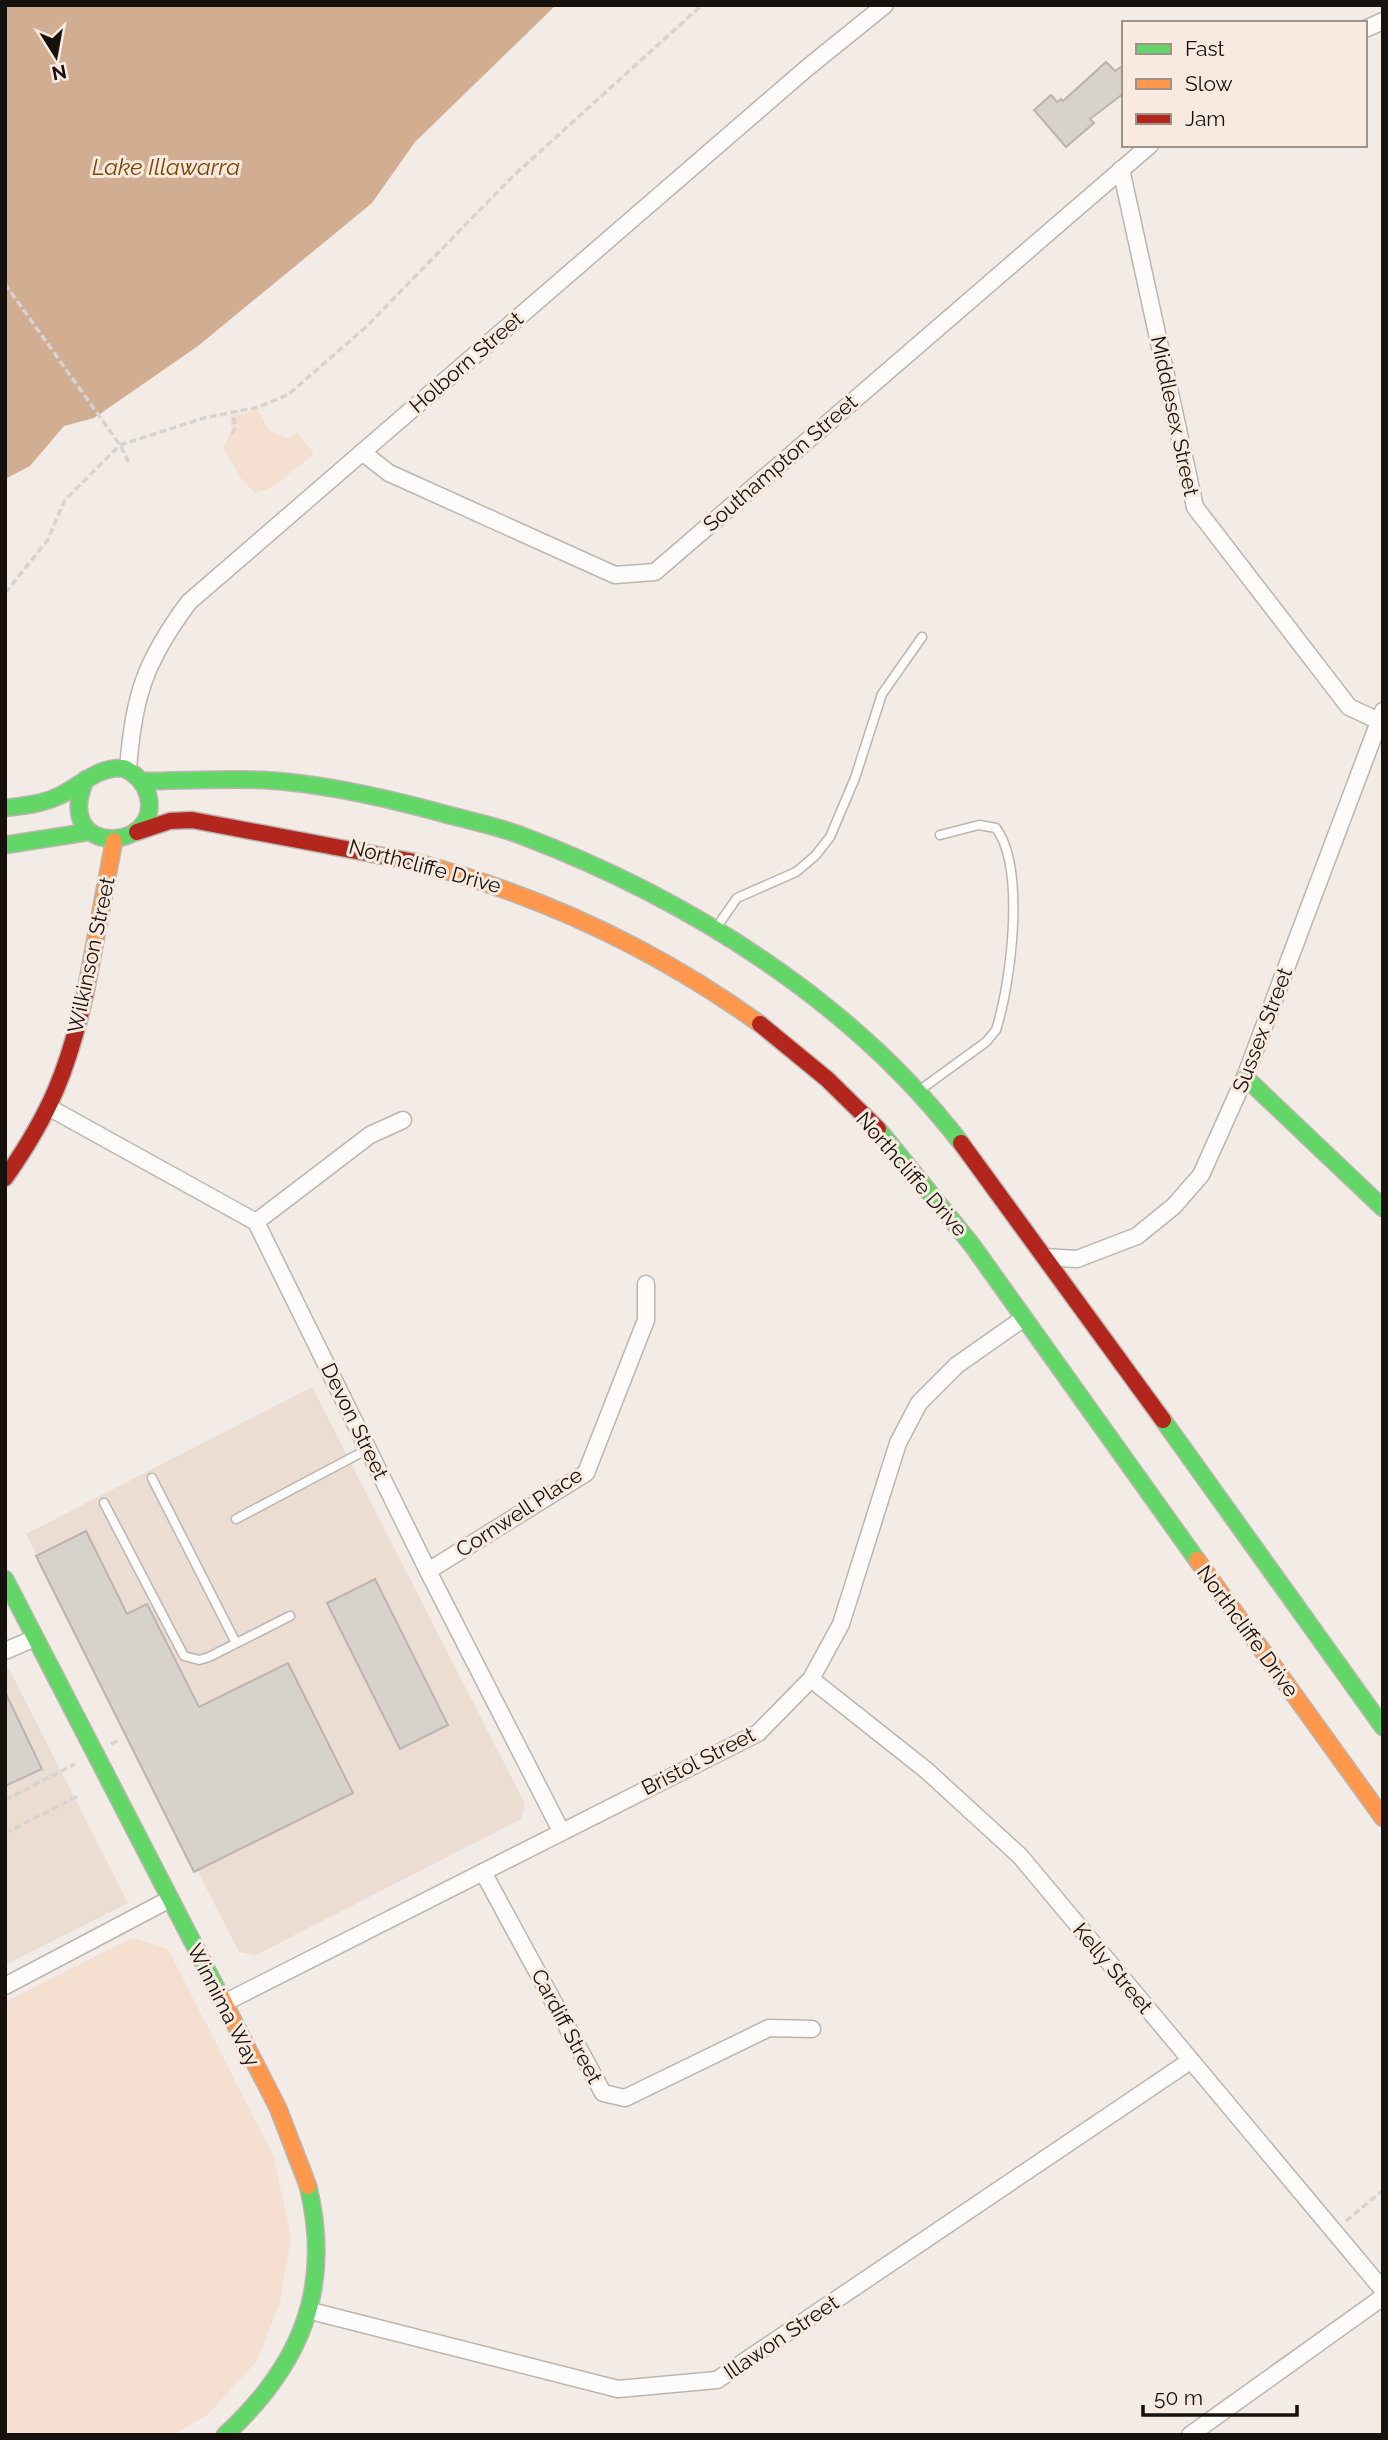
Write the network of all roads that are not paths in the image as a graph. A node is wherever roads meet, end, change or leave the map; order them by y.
1 (885, 5) edge
2 (1383, 20) edge
3 (1367, 28) edge
4 (1148, 147) edge
5 (1121, 169) junction
6 (362, 452) junction
7 (922, 637) dead end
8 (1381, 716) edge
9 (128, 770) junction
10 (86, 779) junction
11 (141, 781) junction
12 (5, 808) edge
13 (88, 832) junction
14 (137, 832) junction
15 (940, 835) dead end
16 (114, 841) junction
17 (5, 845) edge
18 (715, 930) junction
19 (1245, 1077) junction
20 (918, 1091) junction
21 (50, 1108) junction
22 (403, 1120) dead end
23 (5, 1178) edge
24 (1383, 1208) edge
25 (256, 1222) junction
26 (1045, 1257) junction
27 (646, 1284) dead end
28 (1024, 1318) junction
29 (368, 1449) junction
30 (152, 1478) dead end
31 (104, 1503) dead end
32 (236, 1519) dead end
33 (428, 1571) junction
34 (5, 1579) edge
35 (290, 1616) dead end
36 (35, 1638) junction
37 (236, 1643) junction
38 (5, 1651) edge
39 (810, 1679) junction
40 (1383, 1727) edge
41 (1383, 1818) edge
42 (561, 1831) junction
43 (483, 1872) junction
44 (170, 1899) junction
45 (5, 1986) edge
46 (224, 2003) junction
47 (812, 2029) dead end
48 (1190, 2061) junction
49 (1383, 2290) edge
50 (1383, 2297) edge
51 (311, 2311) junction
52 (225, 2435) edge
53 (1189, 2435) edge

1 - 6 street, Holborn Street
2 - 3 street
4 - 5 street, Southampton Street
5 - 6 street, Southampton Street
5 - 8 street, Middlesex Street
6 - 9 street, Holborn Street
7 - 18 lane
8 - 19 street, Sussex Street
9 - 10 main road
9 - 11 main road
10 - 12 main road
10 - 13 main road
11 - 14 main road
11 - 18 main road
13 - 16 main road
13 - 17 main road
14 - 16 main road
14 - 28 main road, Northcliffe Drive
15 - 20 lane
16 - 21 main road, Wilkinson Street
18 - 20 main road
19 - 24 main road
19 - 26 street, Sussex Street
20 - 26 main road
21 - 23 main road, Wilkinson Street
21 - 25 street
22 - 25 street
25 - 29 street, Devon Street
26 - 40 main road
27 - 33 street, Cornwell Place
28 - 39 street, Bristol Street
28 - 41 main road, Northcliffe Drive
29 - 32 lane
29 - 33 street, Devon Street
30 - 37 lane
31 - 37 lane
33 - 42 street, Devon Street
34 - 36 main road, Winnima Way
35 - 37 lane
36 - 38 street
36 - 44 main road, Winnima Way
39 - 42 street, Bristol Street
39 - 48 street, Kelly Street
42 - 43 street, Bristol Street
43 - 46 street, Bristol Street
43 - 47 street, Cardiff Street
44 - 45 street
44 - 46 main road, Winnima Way
46 - 51 main road, Winnima Way
48 - 49 street, Kelly Street
48 - 51 street, Illawon Street
50 - 53 street
51 - 52 main road, Winnima Way

